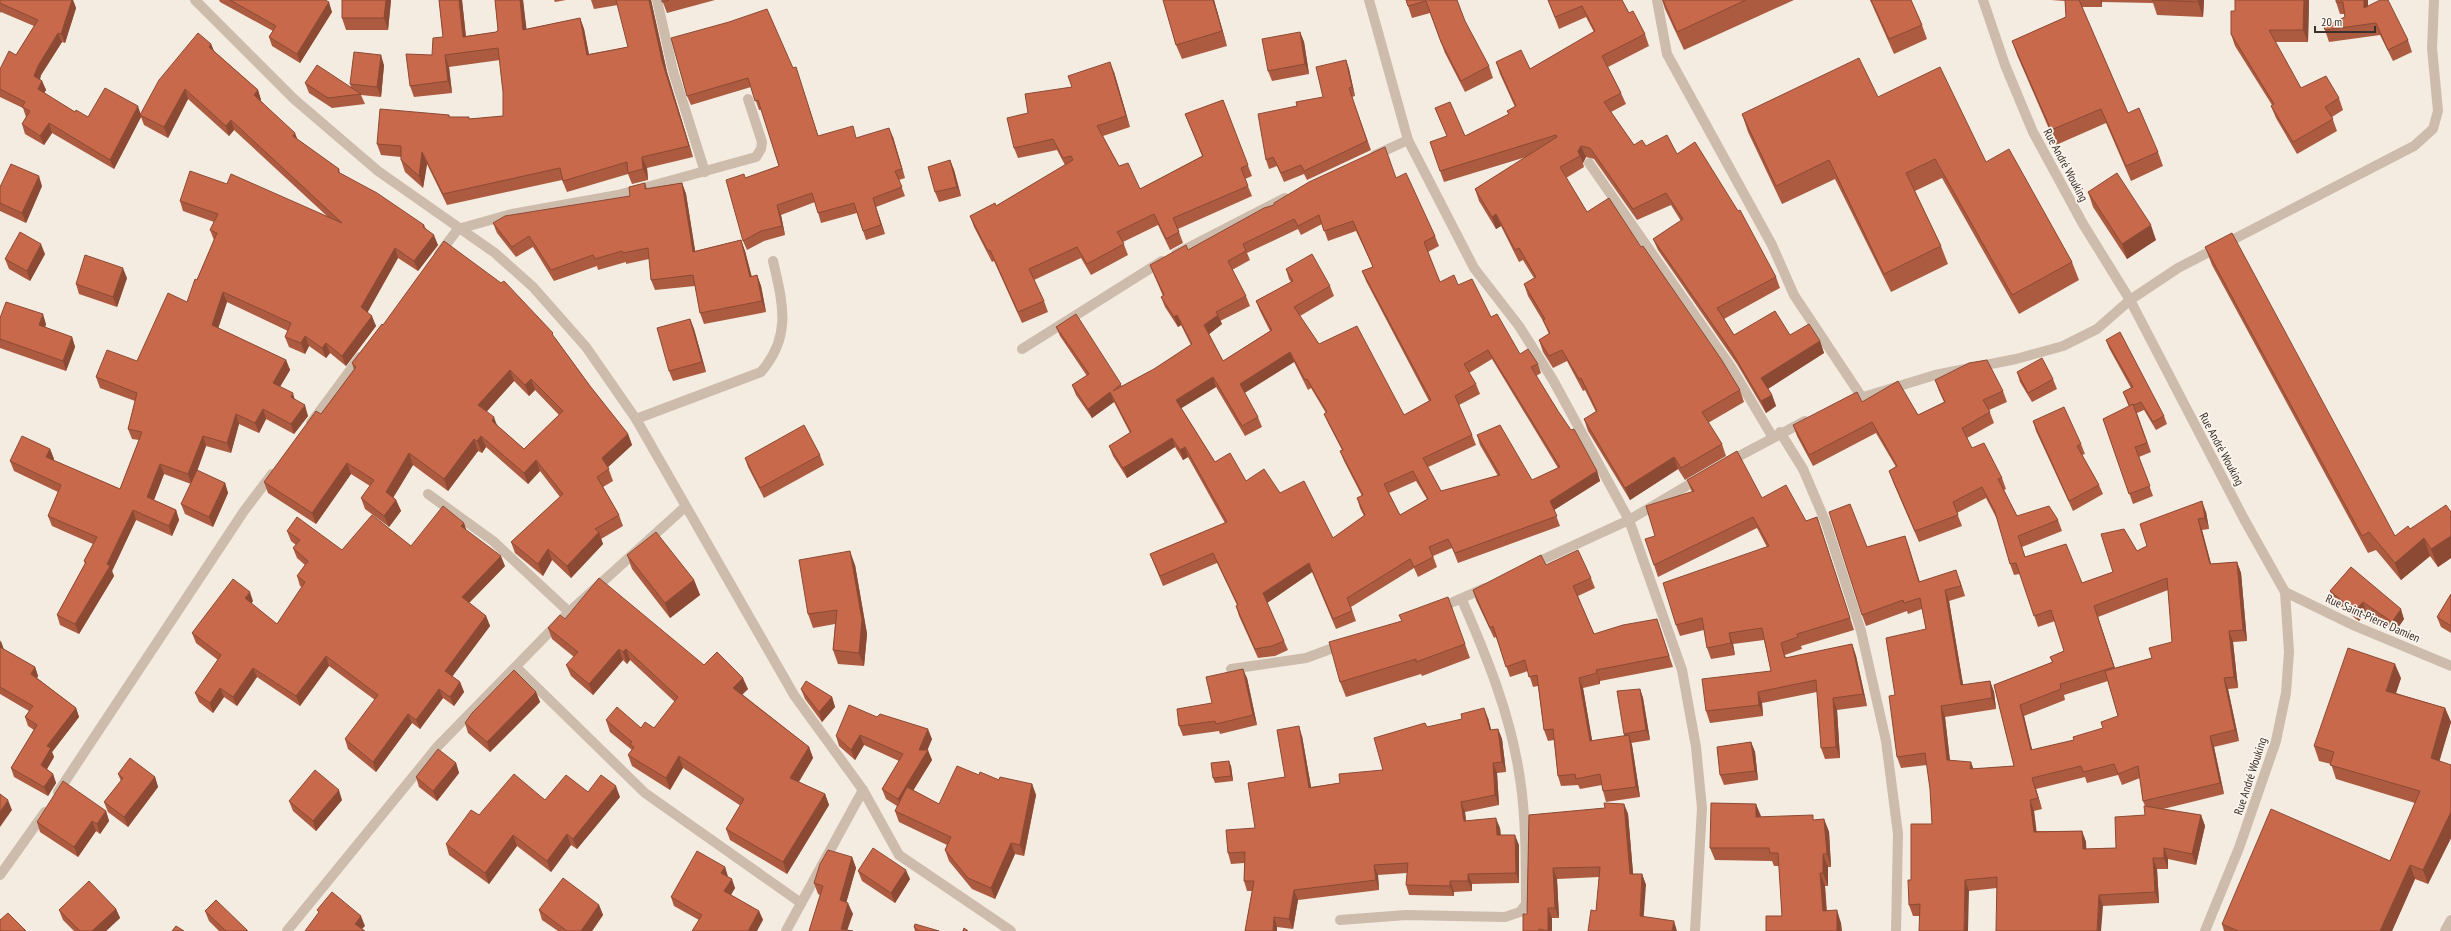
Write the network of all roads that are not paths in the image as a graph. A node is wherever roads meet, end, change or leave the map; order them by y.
1 (195, 0) edge
2 (657, 0) edge
3 (1369, 0) edge
4 (1657, 0) edge
5 (1982, 0) edge
6 (2434, 0) edge
7 (748, 99) dead end
8 (1408, 140) junction
9 (1366, 160) edge
10 (1589, 162) dead end
11 (705, 172) junction
12 (1296, 193) edge
13 (458, 229) junction
14 (434, 260) edge
15 (773, 261) dead end
16 (2130, 300) junction
17 (368, 346) edge
18 (1022, 349) dead end
19 (1860, 396) junction
20 (1839, 406) edge
21 (1812, 417) edge
22 (636, 419) junction
23 (304, 432) edge
24 (1776, 434) junction
25 (1720, 466) edge
26 (276, 468) edge
27 (1707, 474) edge
28 (428, 494) dead end
29 (685, 507) junction
30 (1629, 520) junction
31 (1524, 568) edge
32 (1496, 582) edge
33 (2286, 592) junction
34 (1462, 600) junction
35 (569, 612) junction
36 (1425, 614) edge
37 (1350, 641) edge
38 (2451, 666) edge
39 (516, 667) junction
40 (1231, 670) edge
41 (863, 790) junction
42 (0, 876) edge
43 (801, 903) junction
44 (1340, 920) dead end
45 (2451, 920) edge
46 (287, 931) edge
47 (786, 931) edge
48 (1011, 931) edge
49 (1695, 931) edge
50 (1896, 931) edge
51 (2205, 931) edge
52 (2445, 931) edge

1 - 13 street
2 - 11 street
3 - 8 street
4 - 19 street
5 - 16 street, Rue André Wouking
6 - 16 street
7 - 11 street
8 - 9 street
8 - 30 street
10 - 24 street
11 - 13 street
12 - 18 street
13 - 14 street
13 - 22 street
15 - 22 street
16 - 19 street
16 - 33 street, Rue André Wouking
17 - 23 street
19 - 20 street
21 - 24 street
22 - 29 street
24 - 25 street
24 - 50 street
26 - 42 street
27 - 30 street
28 - 35 street
29 - 35 street
29 - 41 street
30 - 31 street
30 - 49 street
32 - 34 street
33 - 38 street, Rue Saint-Pierre Damien
33 - 51 street, Rue André Wouking
34 - 36 street
34 - 44 street
35 - 39 street
37 - 40 street
39 - 43 street
39 - 46 street
41 - 43 street
41 - 48 street
43 - 47 street
45 - 52 street

